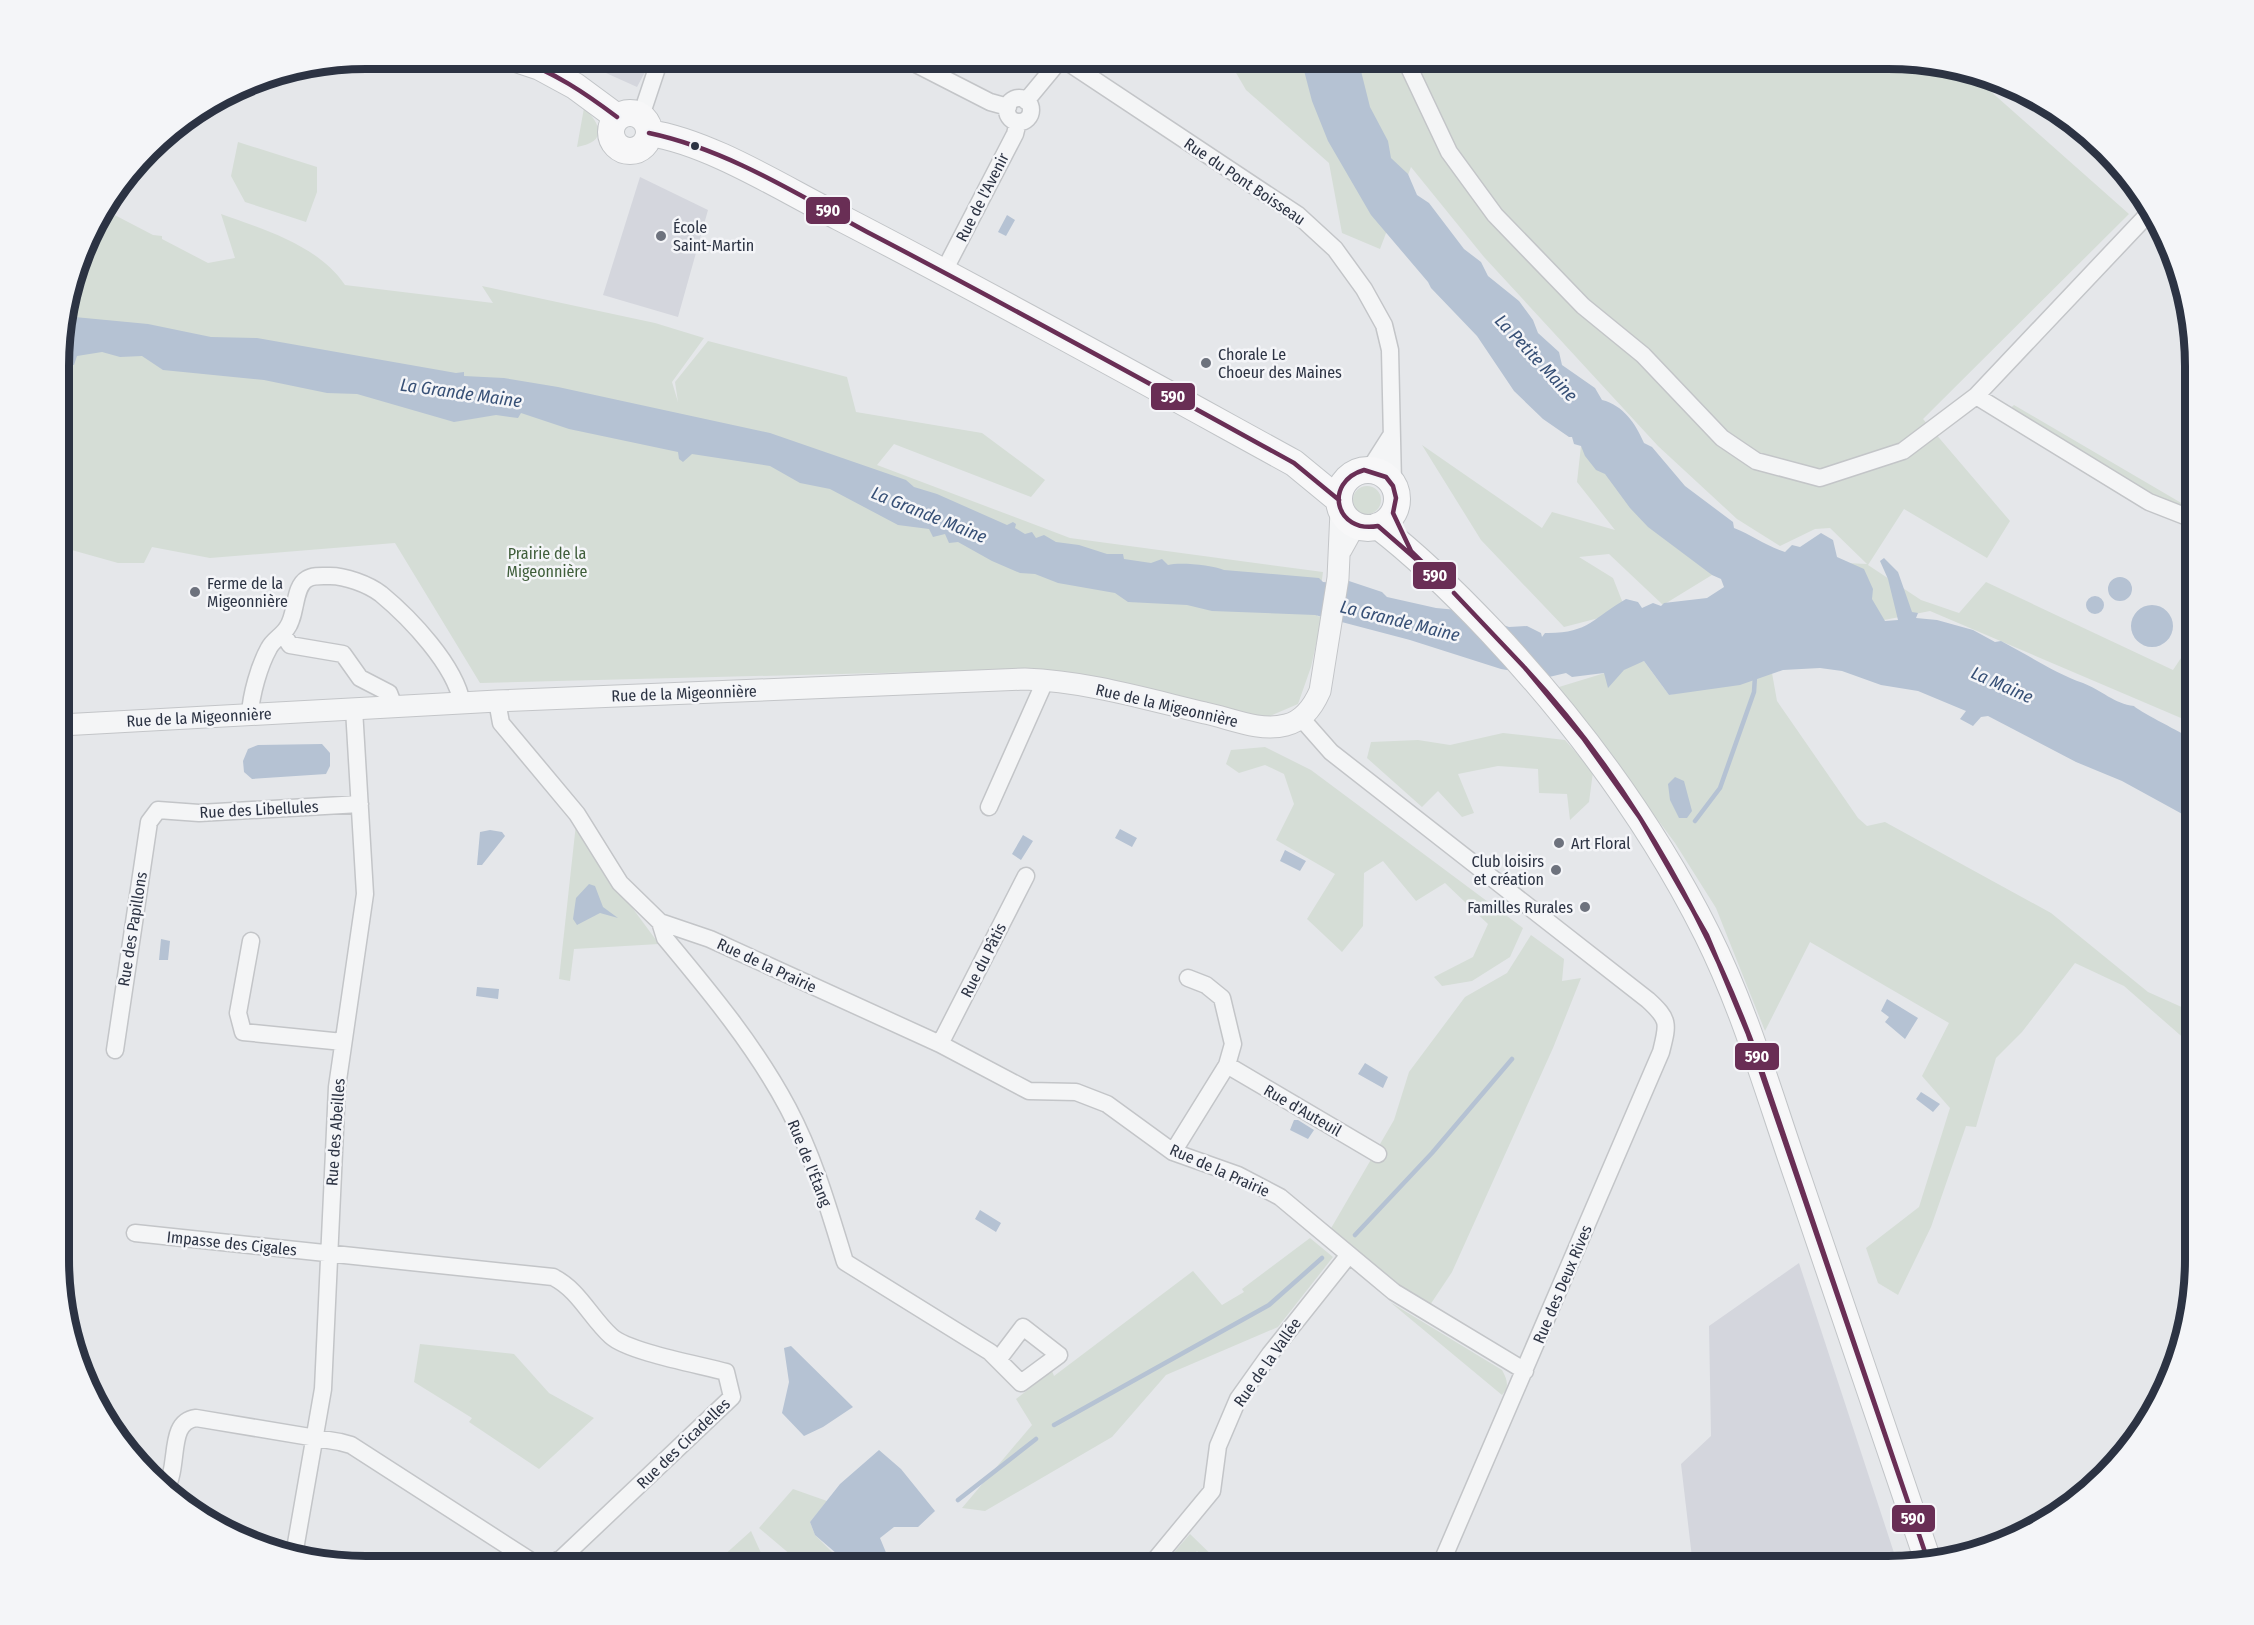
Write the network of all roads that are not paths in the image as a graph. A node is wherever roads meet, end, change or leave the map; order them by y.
1 (544, 69) edge
2 (656, 69) edge
3 (926, 69) edge
4 (1049, 69) edge
5 (1083, 69) edge
6 (1410, 69) edge
7 (1026, 101) junction
8 (1008, 107) junction
9 (636, 122) junction
10 (1018, 122) junction
11 (2145, 218) edge
12 (944, 271) junction
13 (1976, 396) junction
14 (1390, 437) junction
15 (1294, 463) junction
16 (1359, 474) junction
17 (1393, 484) junction
18 (1362, 515) junction
19 (2185, 516) edge
20 (283, 634) junction
21 (1046, 679) junction
22 (497, 701) junction
23 (462, 703) junction
24 (394, 706) junction
25 (354, 709) junction
26 (250, 714) junction
27 (1301, 718) junction
28 (69, 725) edge
29 (360, 804) junction
30 (989, 807) dead end
31 (158, 810) joint
32 (1026, 876) dead end
33 (660, 922) junction
34 (251, 941) dead end
35 (1188, 978) dead end
36 (343, 1042) junction
37 (940, 1044) junction
38 (115, 1050) dead end
39 (1227, 1065) junction
40 (1173, 1152) junction
41 (1378, 1154) dead end
42 (135, 1233) dead end
43 (328, 1254) junction
44 (1348, 1256) junction
45 (998, 1360) dead end
46 (1525, 1371) junction
47 (315, 1438) junction
48 (170, 1482) edge
49 (295, 1547) edge
50 (1925, 1553) edge
51 (523, 1556) edge
52 (564, 1556) edge
53 (1158, 1556) edge
54 (1444, 1556) edge

1 - 9 main road
2 - 9 street
3 - 8 street
4 - 7 street
5 - 14 street, Rue du Pont Boisseau
6 - 13 street
7 - 8 street
7 - 10 street
8 - 10 street
9 - 12 main road
10 - 12 street, Rue de l'Avenir
11 - 13 street
12 - 15 main road
13 - 19 street
14 - 16 street
14 - 17 street, Rue du Pont Boisseau
15 - 16 main road
15 - 18 main road
16 - 17 main road
16 - 18 main road
17 - 18 main road
18 - 27 street
18 - 50 main road
20 - 23 street
20 - 24 street
20 - 26 street
21 - 22 street, Rue de la Migeonnière
21 - 27 street, Rue de la Migeonnière
21 - 30 street
22 - 23 street, Rue de la Migeonnière
22 - 33 street
23 - 24 street, Rue de la Migeonnière
24 - 25 street, Rue de la Migeonnière
25 - 26 street, Rue de la Migeonnière
25 - 29 street, Rue des Abeilles
26 - 28 street, Rue de la Migeonnière
27 - 46 street, Rue des Deux Rives
29 - 31 street, Rue des Libellules
29 - 36 street, Rue des Abeilles
31 - 38 street, Rue des Papillons
32 - 37 street, Rue du Pâtis
33 - 37 street, Rue de la Prairie
33 - 45 street, Rue de l'Étang
34 - 36 street
35 - 39 street
36 - 43 street, Rue des Abeilles
37 - 40 street, Rue de la Prairie
39 - 40 street
39 - 41 street, Rue d'Auteuil
40 - 44 street, Rue de la Prairie
42 - 43 street, Impasse des Cigales
43 - 47 street, Rue des Abeilles
43 - 52 street, Rue des Cicadelles
44 - 46 street, Rue de la Prairie
44 - 53 street, Rue de la Vallée
46 - 54 street, Rue des Deux Rives
47 - 48 street
47 - 49 street, Rue des Abeilles
47 - 51 street, Rue des Cicadelles

